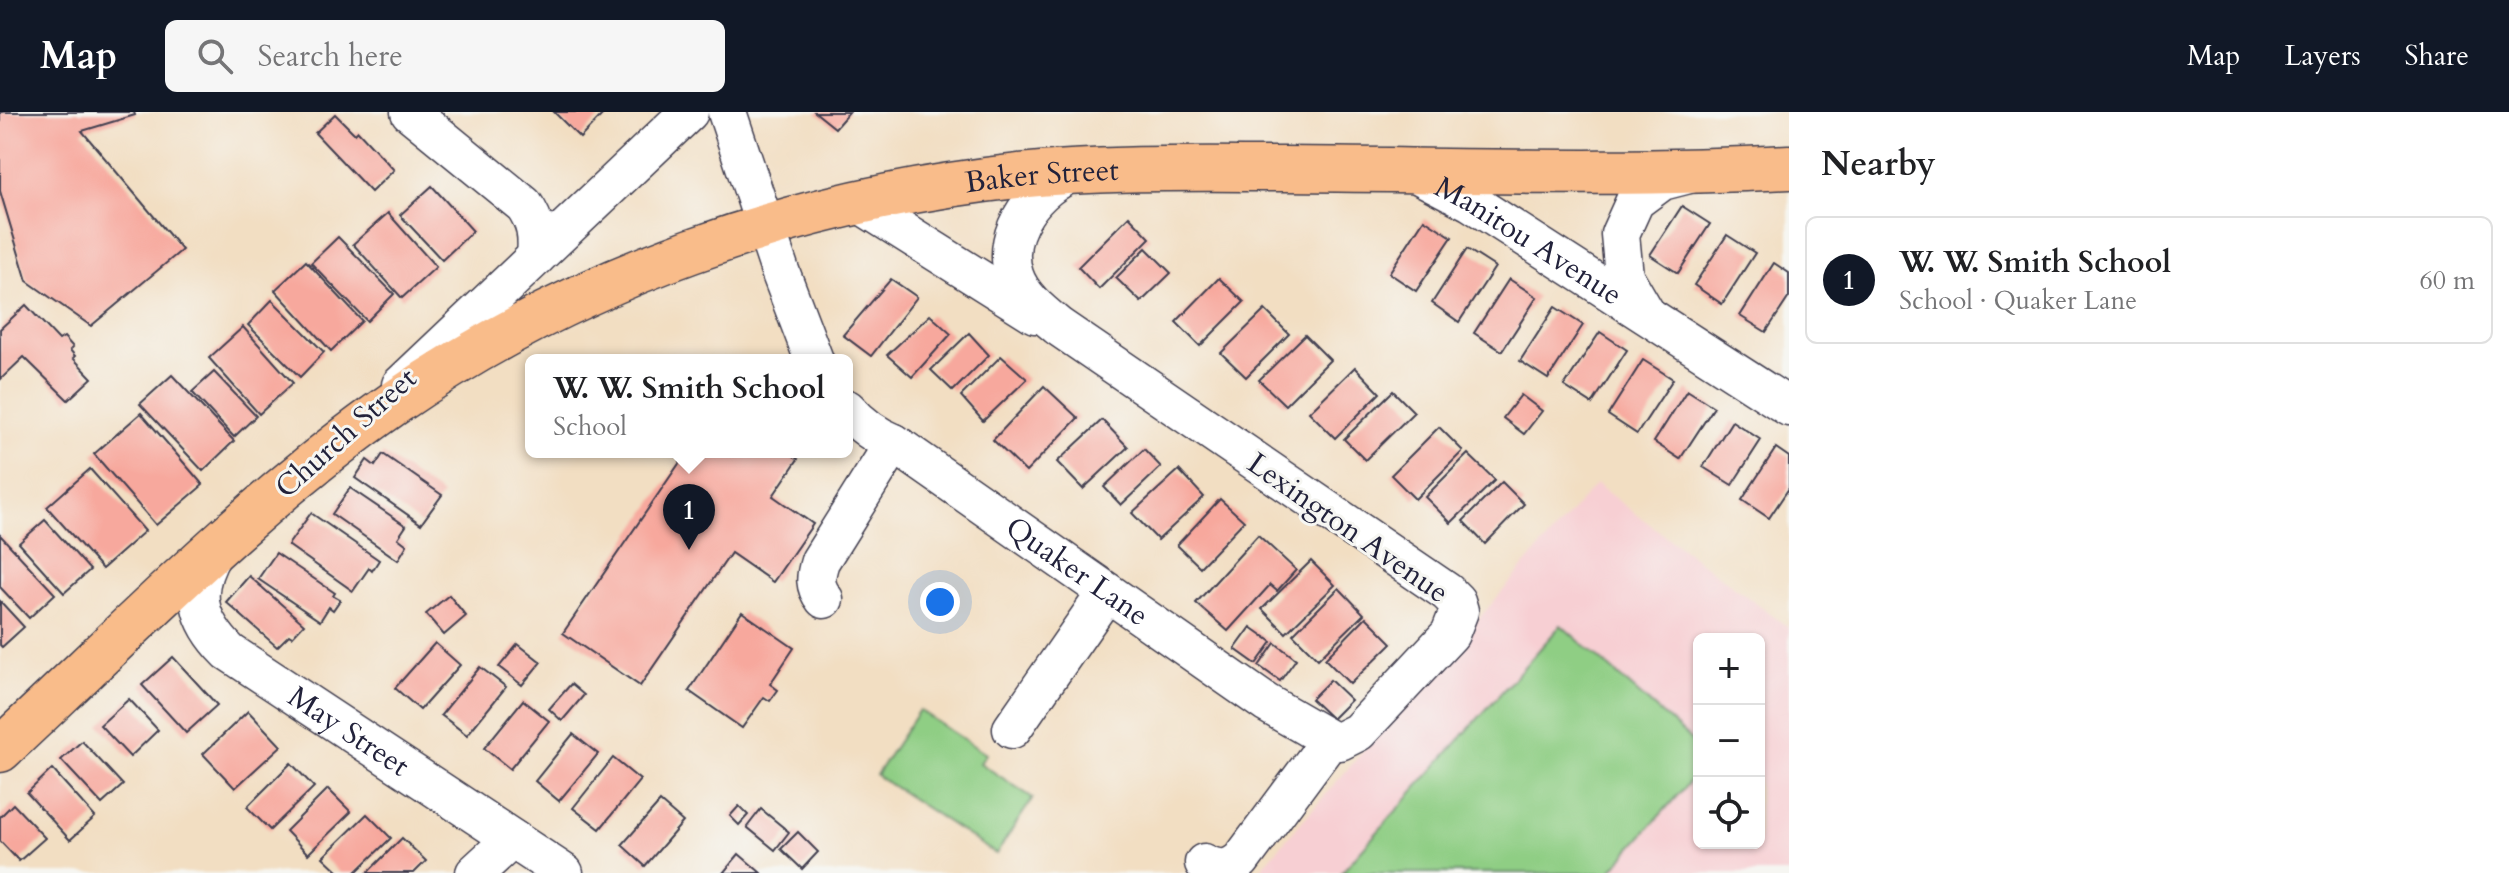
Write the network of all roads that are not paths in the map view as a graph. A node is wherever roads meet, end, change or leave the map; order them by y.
1 (410, 112) edge
2 (689, 112) edge
3 (727, 112) edge
4 (1789, 167) edge
5 (1410, 170) junction
6 (1076, 171) junction
7 (1704, 171) junction
8 (612, 184) junction
9 (857, 202) junction
10 (524, 205) junction
11 (764, 226) junction
12 (536, 257) junction
13 (1646, 315) junction
14 (1059, 327) junction
15 (812, 354) edge
16 (1789, 407) edge
17 (853, 416) edge
18 (353, 434) junction
19 (894, 443) junction
20 (214, 551) junction
21 (1107, 592) junction
22 (824, 599) dead end
23 (1012, 729) dead end
24 (1320, 734) junction
25 (0, 750) edge
26 (512, 839) junction
27 (1204, 863) dead end
28 (475, 873) edge
29 (564, 873) edge

1 - 10 street
2 - 8 street, Church Street
3 - 11 street
4 - 7 highway, Baker Street
5 - 6 highway, Baker Street
5 - 7 highway, Baker Street
5 - 13 street, Manitou Avenue
6 - 9 highway, Baker Street
6 - 14 street, Lexington Avenue
7 - 13 street, Manitou Avenue
8 - 10 street
8 - 12 street, Church Street
9 - 11 highway, Baker Street
9 - 14 street, Lexington Avenue
10 - 12 street
11 - 15 street
11 - 18 highway, Baker Street
12 - 18 street, Church Street
13 - 16 street, Manitou Avenue
14 - 24 street, Lexington Avenue
17 - 19 street, Quaker Lane
18 - 20 highway, Church Street
19 - 21 street, Quaker Lane
19 - 22 street
20 - 25 highway, Church Street
20 - 26 street, May Street
21 - 23 street
21 - 24 street, Quaker Lane
24 - 27 street
26 - 28 street
26 - 29 street, May Street

